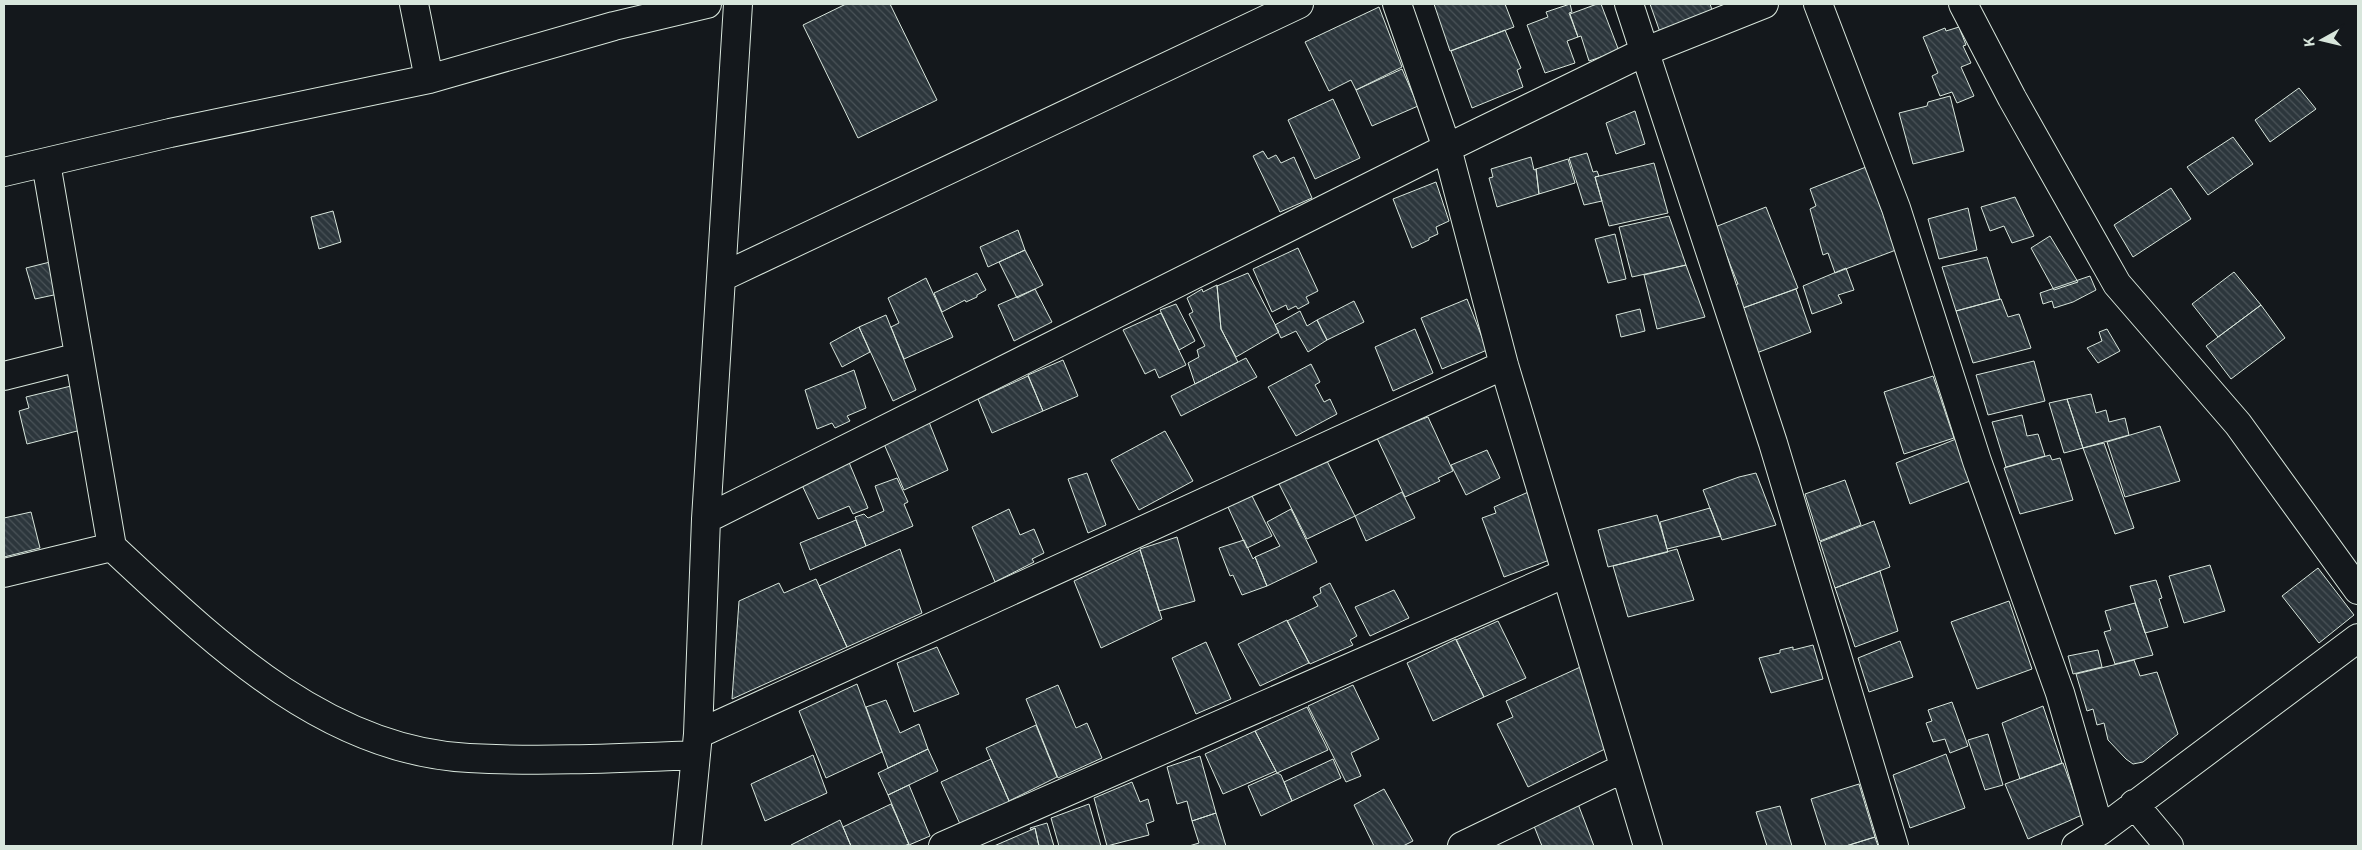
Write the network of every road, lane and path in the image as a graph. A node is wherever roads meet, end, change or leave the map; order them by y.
1 (414, 4) edge
2 (707, 4) edge
3 (738, 4) edge
4 (1298, 4) edge
5 (1398, 4) edge
6 (1629, 4) edge
7 (1764, 4) edge
8 (1818, 4) edge
9 (1963, 4) edge
10 (1646, 51) junction
11 (429, 79) junction
12 (1447, 148) junction
13 (46, 162) junction
14 (4, 172) edge
15 (722, 277) junction
16 (79, 357) junction
17 (1504, 365) junction
18 (4, 376) edge
19 (706, 519) junction
20 (112, 548) junction
21 (4, 573) edge
22 (1566, 573) junction
23 (2358, 590) edge
24 (2358, 638) edge
25 (697, 745) junction
26 (1624, 768) junction
27 (2134, 804) junction
28 (2100, 831) junction
29 (686, 846) edge
30 (943, 846) edge
31 (1462, 846) edge
32 (1648, 846) edge
33 (1894, 846) edge
34 (2076, 846) edge
35 (2169, 846) edge

1 - 11 street
2 - 11 street
3 - 15 street
4 - 15 street
5 - 12 street
6 - 10 street
7 - 10 street
8 - 28 street
9 - 23 street
10 - 12 street
10 - 33 street
11 - 13 street
12 - 17 street
12 - 19 street
13 - 14 street
13 - 16 street
15 - 19 street
16 - 18 street
16 - 20 street
17 - 22 street
17 - 25 street
19 - 25 street
20 - 21 street
20 - 25 street
22 - 26 street
22 - 30 street
24 - 27 street
25 - 29 street
26 - 31 street
26 - 32 street
27 - 28 street
27 - 35 street
28 - 34 street

